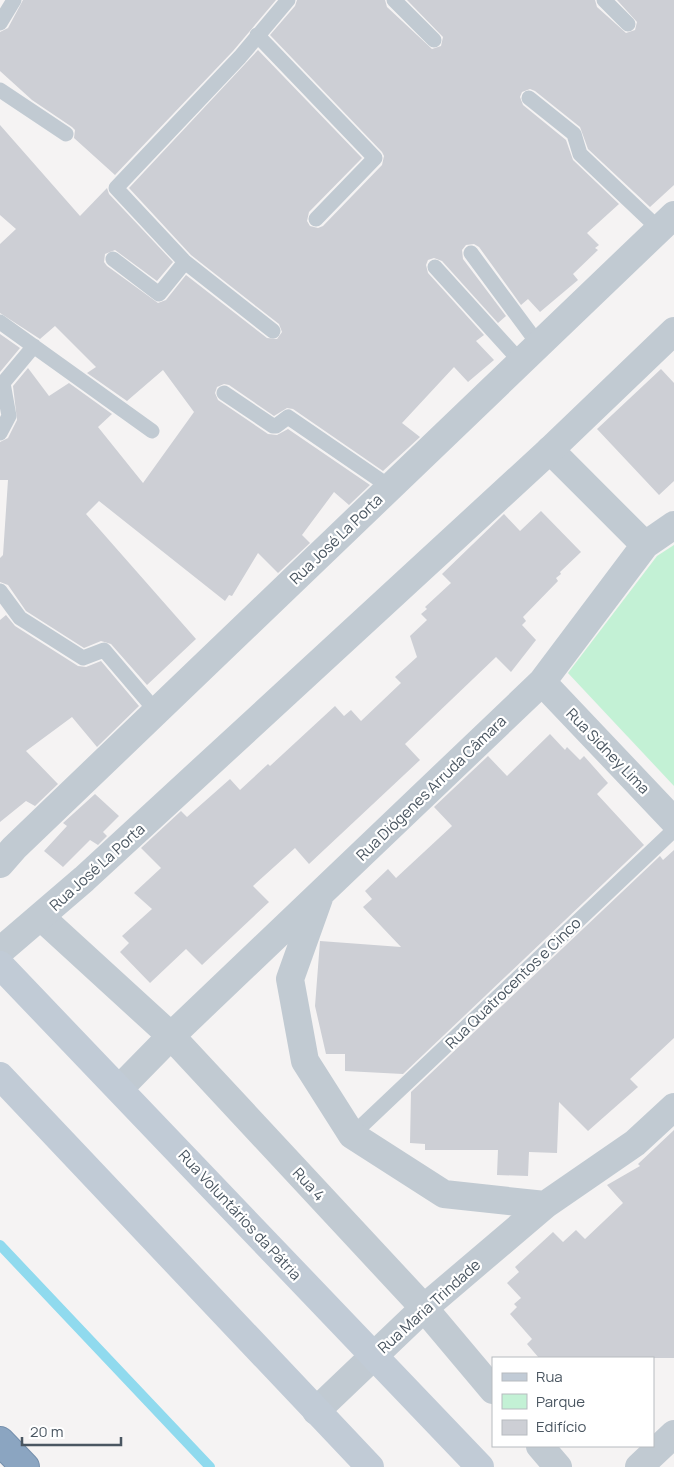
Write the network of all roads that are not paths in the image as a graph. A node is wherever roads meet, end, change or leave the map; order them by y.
1 (14, 0) edge
2 (288, 0) edge
3 (394, 0) edge
4 (604, 0) edge
5 (0, 23) edge
6 (628, 24) dead end
7 (257, 35) junction
8 (434, 40) dead end
9 (0, 90) edge
10 (529, 98) dead end
11 (66, 134) dead end
12 (316, 219) dead end
13 (667, 222) edge
14 (471, 253) dead end
15 (113, 259) dead end
16 (185, 262) junction
17 (435, 267) dead end
18 (0, 322) edge
19 (273, 331) dead end
20 (674, 331) edge
21 (34, 346) junction
22 (530, 354) junction
23 (224, 393) dead end
24 (152, 431) dead end
25 (0, 433) edge
26 (550, 450) junction
27 (390, 487) junction
28 (674, 525) edge
29 (645, 545) junction
30 (0, 591) edge
31 (542, 682) junction
32 (156, 711) junction
33 (674, 821) edge
34 (674, 830) edge
35 (0, 864) edge
36 (321, 893) junction
37 (42, 918) junction
38 (0, 951) edge
39 (0, 965) edge
40 (171, 1036) junction
41 (0, 1076) edge
42 (120, 1088) junction
43 (674, 1107) edge
44 (352, 1135) junction
45 (545, 1205) junction
46 (424, 1308) junction
47 (373, 1356) junction
48 (492, 1389) edge
49 (316, 1410) junction
50 (674, 1434) edge
51 (0, 1441) edge
52 (541, 1447) edge
53 (25, 1467) edge
54 (370, 1467) edge
55 (480, 1467) edge
56 (558, 1467) edge
57 (639, 1467) edge

1 - 5 lane
2 - 7 lane
3 - 8 lane
4 - 6 lane
7 - 12 lane
7 - 16 lane
9 - 11 lane
10 - 13 lane
13 - 22 street, Rua José La Porta
14 - 22 lane
15 - 16 lane
16 - 19 lane
17 - 22 lane
18 - 21 lane
20 - 26 street, Rua José La Porta
21 - 24 lane
21 - 25 lane
22 - 27 street, Rua José La Porta
23 - 27 lane
26 - 29 street
26 - 37 street, Rua José La Porta
27 - 32 street, Rua José La Porta
28 - 29 street, Rua Diógenes Arruda Câmara
29 - 31 street, Rua Diógenes Arruda Câmara
30 - 32 lane
31 - 33 street, Rua Sidney Lima
31 - 36 street, Rua Diógenes Arruda Câmara
32 - 35 street, Rua José La Porta
34 - 44 lane, Rua Quatrocentos e Cinco
36 - 40 street, Rua Diógenes Arruda Câmara
36 - 44 street
37 - 38 street, Rua José La Porta
37 - 40 street, Rua 4
39 - 42 main road, Rua Voluntários da Pátria
40 - 42 street
40 - 46 street, Rua 4
41 - 49 main road
42 - 47 main road, Rua Voluntários da Pátria
43 - 45 street, Rua Maria Trindade
44 - 45 street
45 - 46 street, Rua Maria Trindade
46 - 47 street, Rua Maria Trindade
46 - 48 street, Rua 4
47 - 49 street, Rua Maria Trindade
47 - 55 main road, Rua Voluntários da Pátria
49 - 54 main road
50 - 57 street
51 - 53 highway
52 - 56 street

